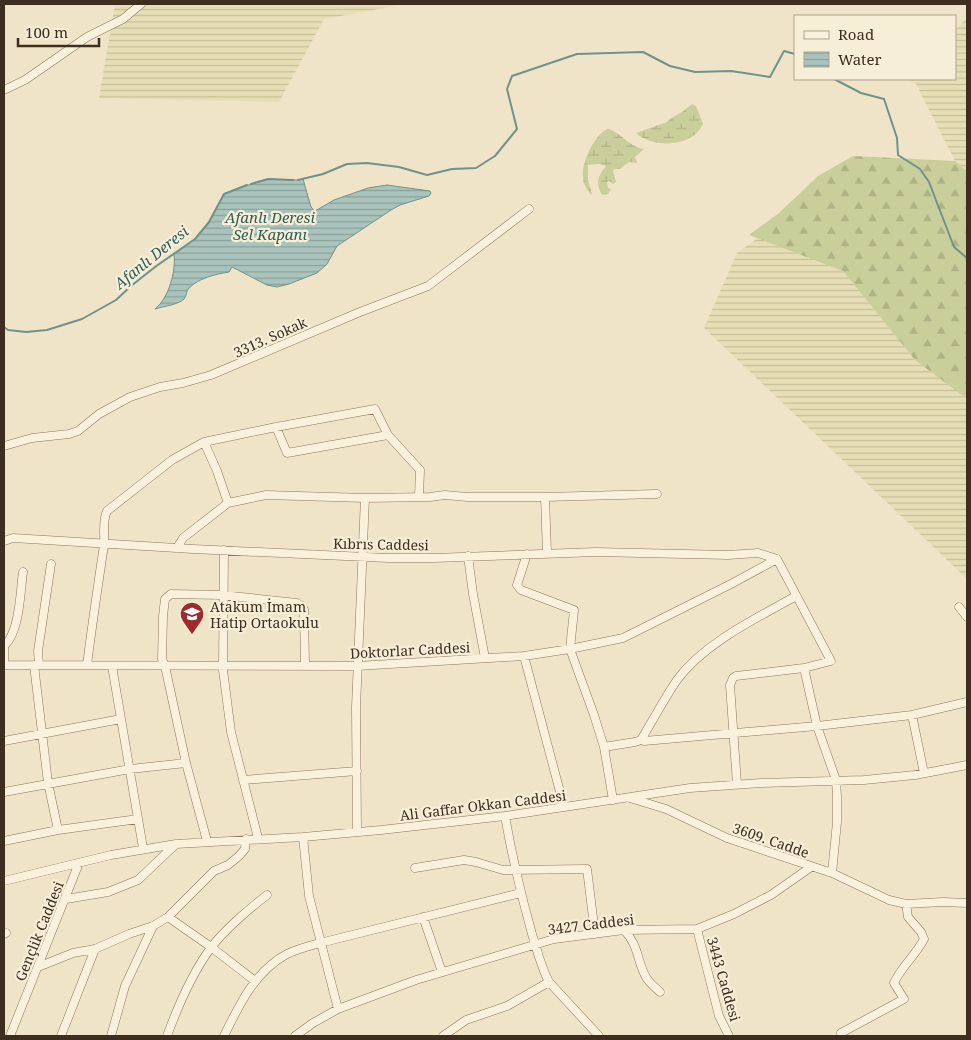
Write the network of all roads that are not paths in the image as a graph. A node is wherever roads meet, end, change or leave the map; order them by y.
1 (141, 4) edge
2 (4, 90) edge
3 (529, 209) dead end
4 (276, 427) junction
5 (388, 434) junction
6 (204, 442) junction
7 (4, 446) edge
8 (657, 494) dead end
9 (419, 496) junction
10 (545, 497) junction
11 (364, 498) junction
12 (228, 502) junction
13 (4, 541) edge
14 (104, 543) junction
15 (177, 548) junction
16 (224, 550) junction
17 (547, 553) junction
18 (527, 554) junction
19 (361, 556) junction
20 (468, 556) junction
21 (778, 559) junction
22 (51, 564) dead end
23 (22, 572) dead end
24 (222, 596) junction
25 (796, 596) junction
26 (959, 607) dead end
27 (967, 616) edge
28 (4, 644) edge
29 (570, 649) junction
30 (524, 656) junction
31 (485, 658) junction
32 (4, 665) edge
33 (36, 665) junction
34 (87, 665) junction
35 (112, 666) junction
36 (165, 666) junction
37 (222, 666) junction
38 (305, 666) junction
39 (357, 666) junction
40 (804, 668) junction
41 (967, 702) edge
42 (912, 715) junction
43 (121, 719) junction
44 (817, 726) junction
45 (734, 733) junction
46 (43, 734) junction
47 (641, 740) junction
48 (4, 741) edge
49 (604, 747) junction
50 (186, 763) junction
51 (967, 765) edge
52 (130, 769) junction
53 (357, 771) junction
54 (924, 773) junction
55 (244, 780) junction
56 (836, 780) junction
57 (48, 783) junction
58 (738, 784) junction
59 (4, 792) edge
60 (629, 798) junction
61 (613, 800) junction
62 (564, 808) junction
63 (505, 816) junction
64 (138, 819) junction
65 (58, 830) junction
66 (357, 831) junction
67 (303, 837) junction
68 (258, 838) junction
69 (246, 839) junction
70 (4, 841) edge
71 (207, 841) junction
72 (176, 844) junction
73 (142, 848) junction
74 (79, 863) junction
75 (811, 867) junction
76 (415, 868) dead end
77 (515, 870) junction
78 (832, 873) junction
79 (4, 881) edge
80 (521, 893) junction
81 (267, 895) dead end
82 (66, 899) junction
83 (967, 903) edge
84 (906, 904) junction
85 (168, 917) junction
86 (423, 917) junction
87 (153, 926) junction
88 (697, 929) junction
89 (624, 930) junction
90 (595, 934) junction
91 (320, 942) junction
92 (535, 945) junction
93 (211, 947) junction
94 (95, 948) junction
95 (38, 967) junction
96 (442, 972) junction
97 (255, 981) junction
98 (550, 982) junction
99 (660, 992) dead end
100 (338, 1009) junction
101 (841, 1033) dead end
102 (10, 1036) edge
103 (61, 1036) edge
104 (111, 1036) edge
105 (168, 1036) edge
106 (224, 1036) edge
107 (295, 1036) edge
108 (443, 1036) edge
109 (599, 1036) edge
110 (729, 1036) edge

1 - 2 street
3 - 7 street, 3313. Sokak
4 - 5 street
4 - 5 street
4 - 6 street
5 - 9 street
6 - 12 street
6 - 14 street
8 - 10 street
9 - 10 street
9 - 11 street
10 - 17 street
11 - 12 street
11 - 19 street
12 - 15 street
13 - 14 street, Kıbrıs Caddesi
14 - 15 street, Kıbrıs Caddesi
14 - 34 street
15 - 16 street, Kıbrıs Caddesi
16 - 19 street, Kıbrıs Caddesi
16 - 24 street
17 - 18 street, Kıbrıs Caddesi
17 - 21 street, Kıbrıs Caddesi
18 - 20 street, Kıbrıs Caddesi
18 - 29 street
19 - 20 street, Kıbrıs Caddesi
19 - 39 street
20 - 31 street
21 - 25 street
21 - 29 street, Doktorlar Caddesi
22 - 33 street
23 - 28 street
24 - 36 street
24 - 37 street
24 - 38 street
25 - 40 street
25 - 47 street
26 - 27 street
28 - 32 street
29 - 30 street, Doktorlar Caddesi
29 - 49 street
30 - 31 street, Doktorlar Caddesi
30 - 62 street
31 - 39 street, Doktorlar Caddesi
32 - 33 street, Doktorlar Caddesi
33 - 34 street, Doktorlar Caddesi
33 - 46 street
34 - 35 street, Doktorlar Caddesi
35 - 36 street, Doktorlar Caddesi
35 - 43 street
36 - 37 street, Doktorlar Caddesi
36 - 50 street
37 - 38 street, Doktorlar Caddesi
37 - 55 street
38 - 39 street, Doktorlar Caddesi
39 - 53 street
40 - 44 street
40 - 45 street
41 - 42 street
42 - 44 street
42 - 54 street
43 - 46 street
43 - 52 street
44 - 45 street
44 - 56 street
45 - 47 street
45 - 58 street
46 - 48 street
46 - 57 street
47 - 49 street
49 - 61 street
50 - 52 street
50 - 71 street
51 - 54 street, Ali Gaffar Okkan Caddesi
52 - 57 street
52 - 64 street
53 - 55 street
53 - 66 street
54 - 56 street, Ali Gaffar Okkan Caddesi
55 - 68 street
56 - 58 street, Ali Gaffar Okkan Caddesi
56 - 78 street
57 - 59 street
57 - 65 street
58 - 60 street, Ali Gaffar Okkan Caddesi
60 - 61 street, Ali Gaffar Okkan Caddesi
60 - 75 street, 3609. Cadde
61 - 62 street, Ali Gaffar Okkan Caddesi
62 - 63 street, Ali Gaffar Okkan Caddesi
63 - 66 street, Ali Gaffar Okkan Caddesi
63 - 77 street
64 - 65 street
64 - 73 street
65 - 70 street
66 - 67 street, Ali Gaffar Okkan Caddesi
67 - 68 street, Ali Gaffar Okkan Caddesi
67 - 91 street
68 - 69 street, Ali Gaffar Okkan Caddesi
69 - 71 street, Ali Gaffar Okkan Caddesi
69 - 85 street
71 - 72 street, Ali Gaffar Okkan Caddesi
72 - 73 street, Ali Gaffar Okkan Caddesi
72 - 82 street
73 - 74 street, Ali Gaffar Okkan Caddesi
74 - 79 street, Ali Gaffar Okkan Caddesi
74 - 82 street, Gençlik Caddesi
75 - 78 street, 3609. Cadde
75 - 88 street, 3427 Caddesi
76 - 77 street
77 - 80 street
77 - 90 street
78 - 84 street, 3609. Cadde
80 - 86 street
80 - 92 street
81 - 93 street
82 - 95 street, Gençlik Caddesi
83 - 84 street, 3609. Cadde
84 - 101 street
85 - 87 street
85 - 93 street
86 - 91 street
86 - 96 street
87 - 94 street
87 - 104 street
88 - 89 street, 3427 Caddesi
88 - 110 street, 3443 Caddesi
89 - 90 street, 3427 Caddesi
89 - 99 street
90 - 92 street, 3427 Caddesi
91 - 97 street
91 - 100 street
92 - 96 street, 3427 Caddesi
92 - 98 street
93 - 97 street
93 - 105 street
94 - 95 street
94 - 103 street
95 - 102 street, Gençlik Caddesi
96 - 100 street, 3427 Caddesi
97 - 106 street
98 - 108 street
98 - 109 street
100 - 107 street, 3427 Caddesi

